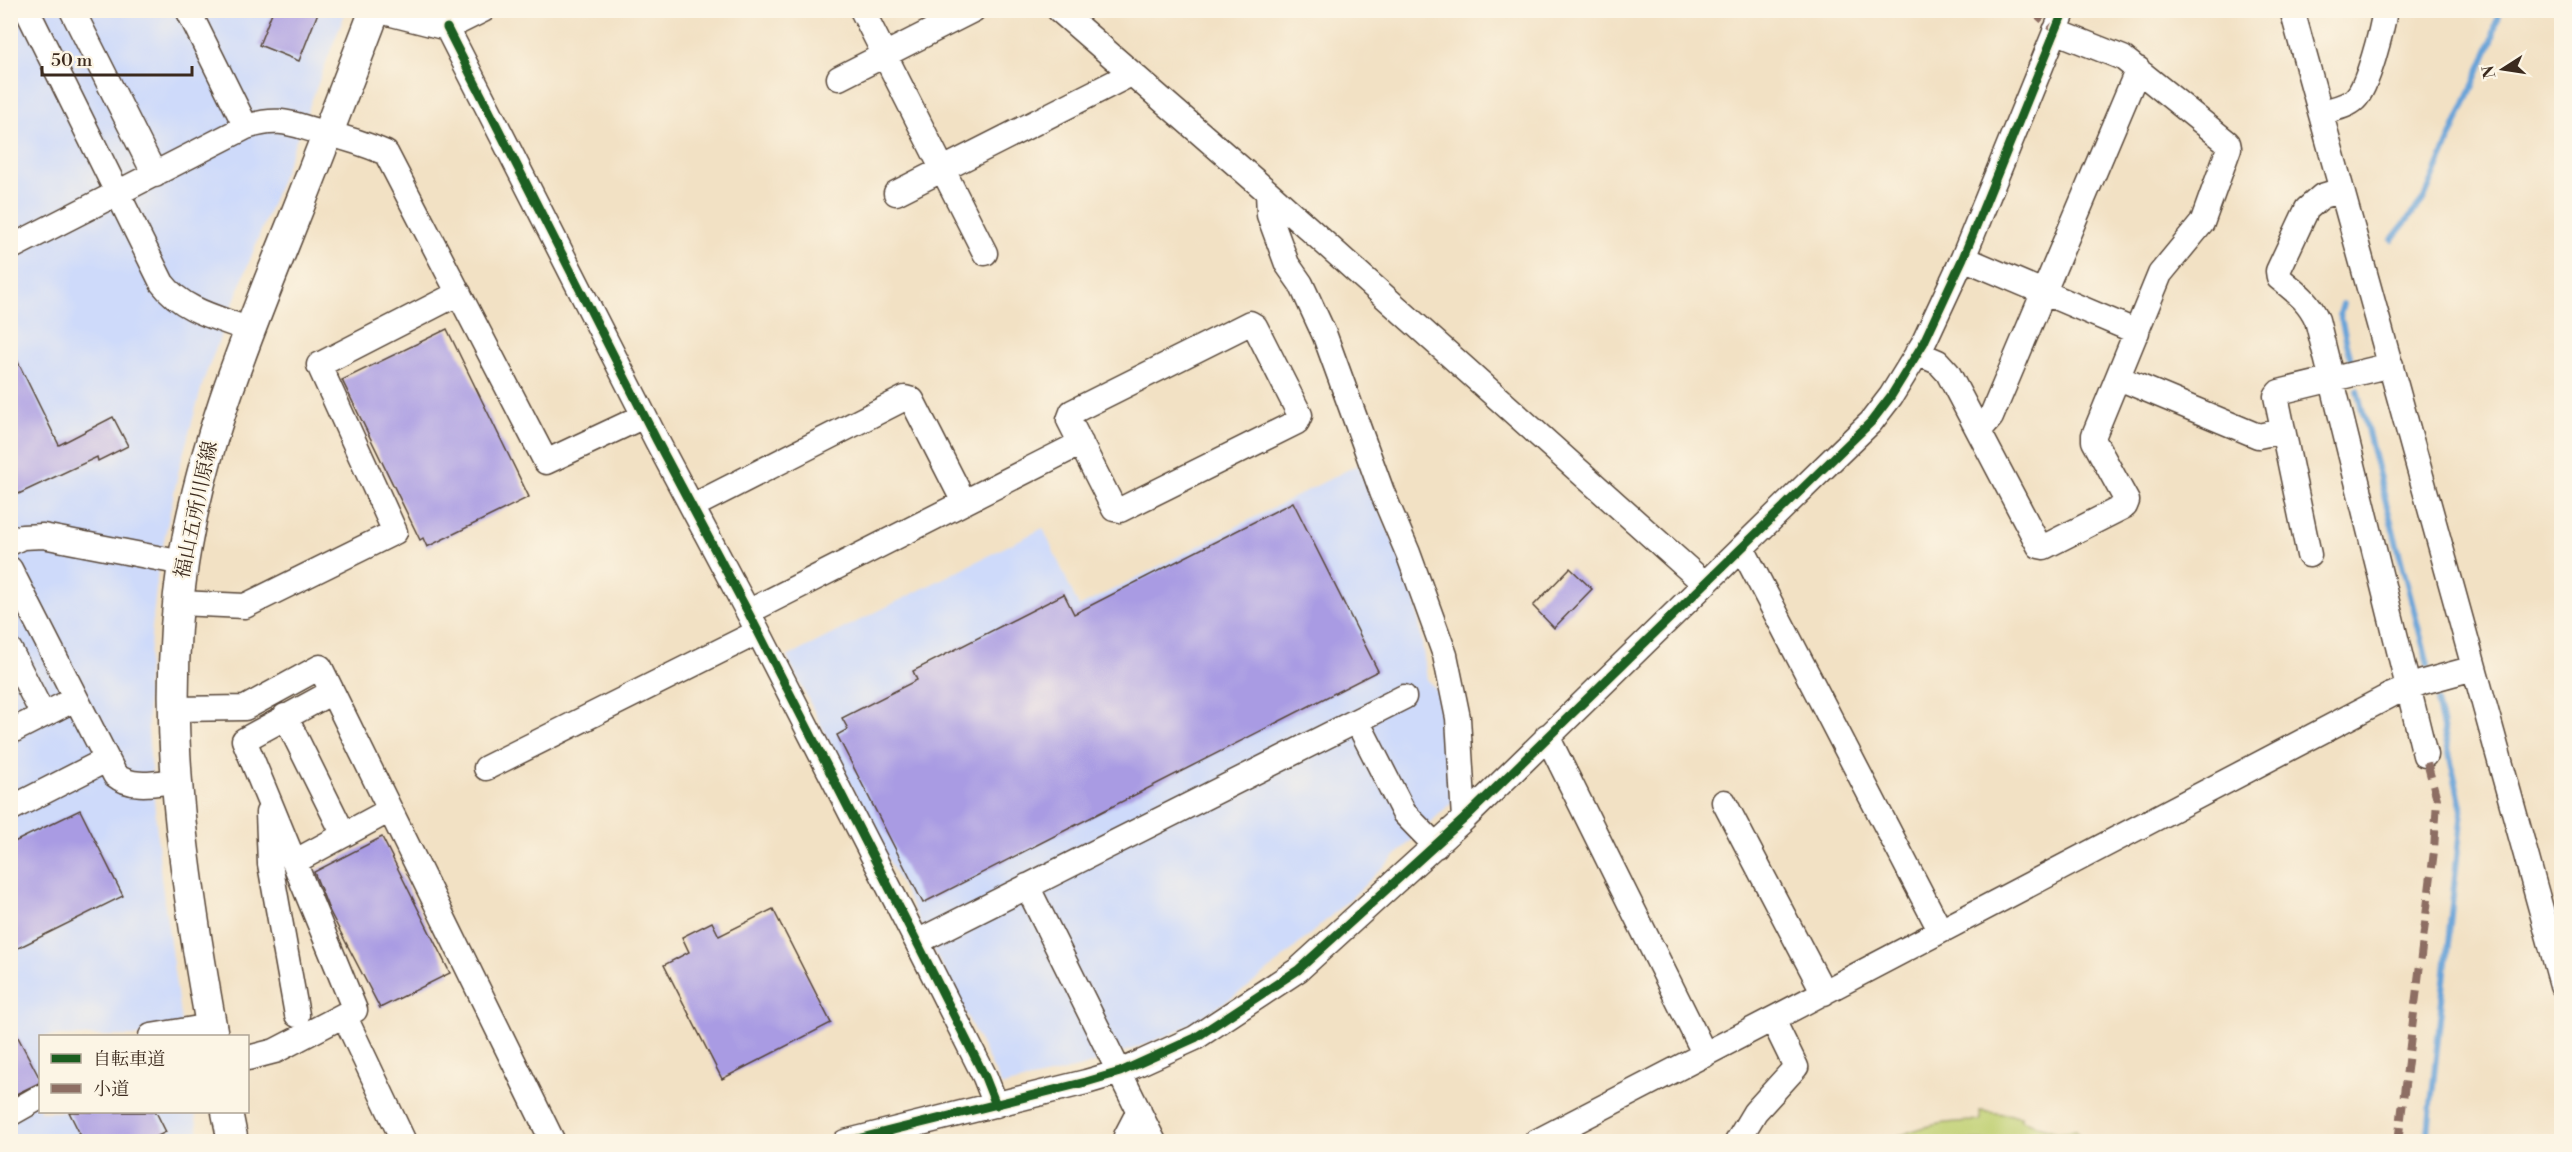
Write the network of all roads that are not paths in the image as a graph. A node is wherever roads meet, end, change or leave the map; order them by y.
1 (27, 10) edge
2 (72, 10) edge
3 (188, 10) edge
4 (376, 10) edge
5 (483, 10) edge
6 (862, 10) edge
7 (973, 10) edge
8 (1059, 10) edge
9 (2292, 10) edge
10 (2385, 10) edge
11 (2059, 20) edge
12 (447, 28) junction
13 (884, 55) junction
14 (2138, 69) junction
15 (1131, 74) junction
16 (838, 78) dead end
17 (2321, 112) junction
18 (246, 128) junction
19 (328, 134) junction
20 (943, 170) junction
21 (155, 174) junction
22 (2342, 190) junction
23 (1268, 192) junction
24 (118, 193) junction
25 (896, 193) dead end
26 (10, 248) edge
27 (985, 253) dead end
28 (1963, 258) junction
29 (2044, 291) junction
30 (459, 293) junction
31 (250, 330) junction
32 (2137, 332) junction
33 (1917, 353) junction
34 (2391, 365) junction
35 (2119, 378) junction
36 (2332, 380) junction
37 (644, 416) junction
38 (1979, 431) junction
39 (2283, 431) junction
40 (1081, 443) junction
41 (964, 502) junction
42 (693, 506) junction
43 (10, 543) edge
44 (1742, 548) junction
45 (2309, 555) dead end
46 (183, 563) junction
47 (10, 569) edge
48 (1706, 584) junction
49 (178, 603) junction
50 (753, 622) junction
51 (10, 650) edge
52 (2474, 668) junction
53 (2408, 687) junction
54 (332, 692) junction
55 (1404, 697) dead end
56 (75, 699) junction
57 (174, 710) junction
58 (43, 715) junction
59 (285, 716) junction
60 (1357, 721) junction
61 (10, 732) edge
62 (1547, 736) junction
63 (2425, 755) dead end
64 (106, 759) junction
65 (486, 768) dead end
66 (176, 781) junction
67 (268, 799) junction
68 (1724, 802) dead end
69 (10, 808) edge
70 (390, 810) junction
71 (1464, 819) junction
72 (344, 835) junction
73 (1436, 846) junction
74 (294, 862) junction
75 (1027, 886) junction
76 (1940, 930) junction
77 (917, 942) junction
78 (2562, 985) edge
79 (1824, 993) junction
80 (297, 1015) dead end
81 (344, 1015) junction
82 (1773, 1020) junction
83 (212, 1031) edge
84 (164, 1035) edge
85 (1705, 1055) junction
86 (249, 1058) edge
87 (1120, 1072) junction
88 (39, 1098) edge
89 (996, 1105) junction
90 (1139, 1111) junction
91 (227, 1113) edge
92 (10, 1114) edge
93 (233, 1142) edge
94 (404, 1142) edge
95 (553, 1142) edge
96 (845, 1142) edge
97 (1125, 1142) edge
98 (1154, 1142) edge
99 (1536, 1142) edge
100 (1737, 1142) edge

1 - 24 street
2 - 21 street
3 - 18 street
4 - 12 street
4 - 19 main road, 福山五所川原線
5 - 12 street
6 - 13 street
7 - 13 street
8 - 15 street
9 - 17 street
10 - 17 street
11 - 14 street
11 - 28 street
12 - 37 street
13 - 16 street
13 - 20 street
14 - 29 street
14 - 32 street
15 - 20 street
15 - 23 street
17 - 22 street
18 - 19 street
18 - 21 street
19 - 30 street
19 - 31 main road, 福山五所川原線
20 - 25 street
20 - 27 street
21 - 24 street
22 - 34 street
22 - 36 street
23 - 48 street
23 - 71 street
24 - 26 street
24 - 31 street
28 - 29 street
28 - 33 street
29 - 32 street
29 - 38 street
30 - 37 street
30 - 49 street
31 - 46 main road, 福山五所川原線
32 - 35 street
33 - 38 street
33 - 44 street
34 - 36 street
34 - 52 street
35 - 38 street
35 - 39 street
36 - 39 street
36 - 53 street
37 - 42 street
39 - 45 street
40 - 40 street
40 - 41 street
41 - 42 street
41 - 50 street
42 - 50 street
43 - 46 street
44 - 48 street
44 - 76 street
46 - 49 main road, 福山五所川原線
47 - 56 street
48 - 62 street
49 - 57 main road, 福山五所川原線
50 - 65 street
50 - 77 street
51 - 58 street
52 - 53 street
52 - 78 street
53 - 63 street
53 - 76 street
54 - 57 street
54 - 59 street
54 - 70 street
55 - 60 street
56 - 58 street
56 - 64 street
57 - 66 main road, 福山五所川原線
58 - 61 street
59 - 67 street
59 - 72 street
60 - 73 street
60 - 75 street
62 - 71 street
62 - 85 street
64 - 66 street
64 - 69 street
66 - 83 main road, 福山五所川原線
67 - 74 street
67 - 80 street
68 - 79 street
70 - 72 street
70 - 95 street
71 - 73 street
72 - 74 street
73 - 87 street
74 - 81 street
75 - 77 street
75 - 87 street
76 - 79 street
77 - 89 street
79 - 82 street
81 - 86 street
81 - 94 street
82 - 85 street
82 - 100 street
83 - 84 street
85 - 99 street
87 - 89 street
87 - 90 street
88 - 92 street
89 - 96 street
90 - 97 street
90 - 98 street
91 - 93 main road

